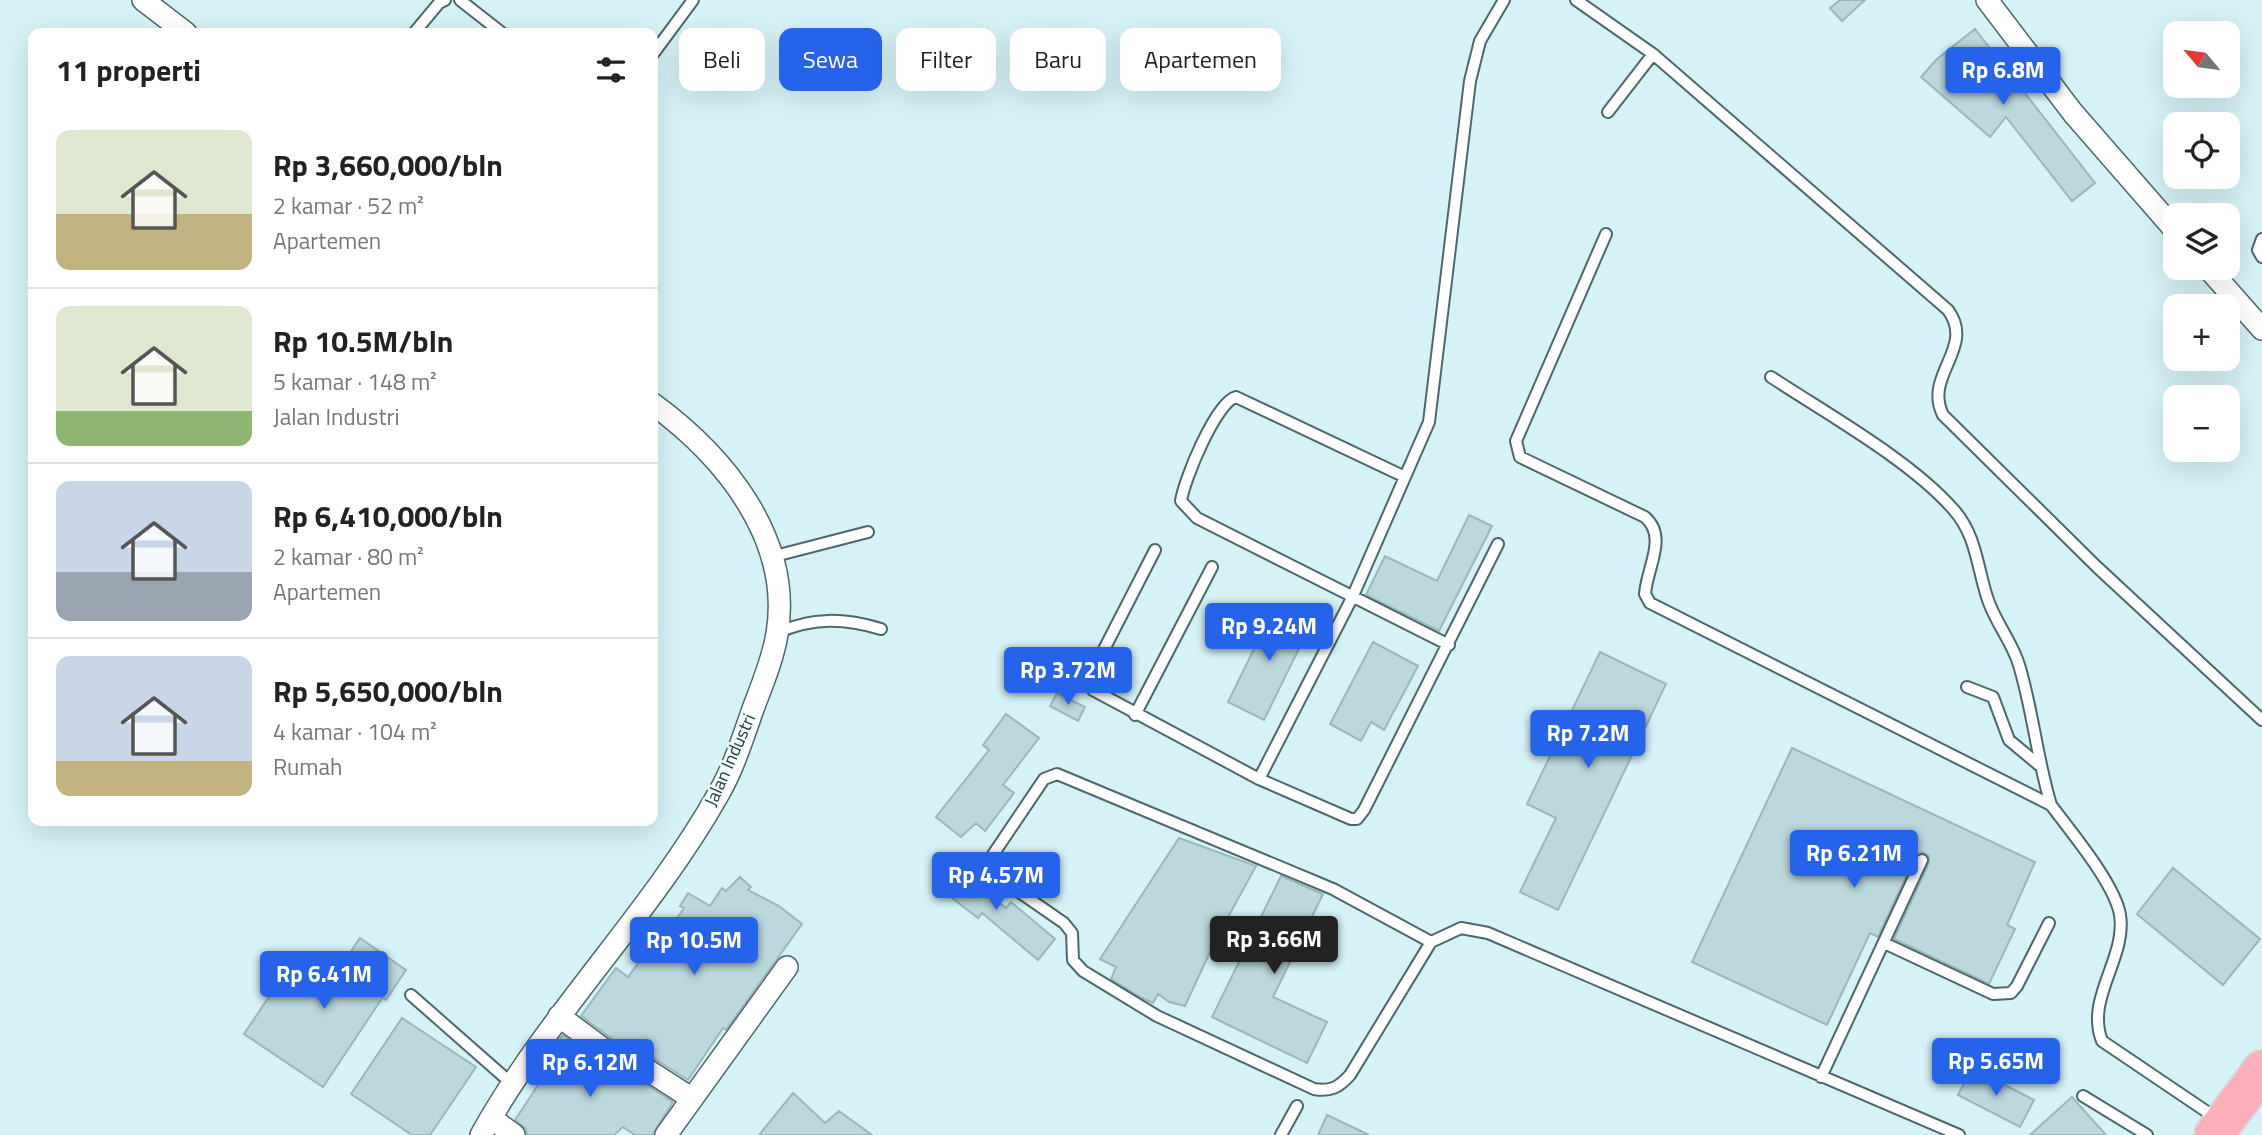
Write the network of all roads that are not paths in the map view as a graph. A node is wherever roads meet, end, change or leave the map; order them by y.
1 (143, 0) edge
2 (445, 0) edge
3 (460, 0) edge
4 (693, 0) edge
5 (1504, 0) edge
6 (1576, 0) edge
7 (1987, 0) edge
8 (179, 28) edge
9 (418, 28) edge
10 (496, 28) edge
11 (658, 47) edge
12 (1653, 54) junction
13 (1608, 113) dead end
14 (2163, 216) edge
15 (1606, 234) dead end
16 (2262, 239) edge
17 (2262, 257) edge
18 (2218, 280) edge
19 (2262, 330) edge
20 (1771, 377) dead end
21 (658, 408) edge
22 (1403, 476) junction
23 (868, 532) dead end
24 (1499, 544) dead end
25 (1155, 550) dead end
26 (771, 557) junction
27 (1212, 567) dead end
28 (1352, 598) junction
29 (881, 629) dead end
30 (777, 633) junction
31 (1449, 645) junction
32 (1967, 687) dead end
33 (1135, 715) junction
34 (2262, 720) edge
35 (2039, 765) junction
36 (1259, 779) junction
37 (2052, 805) junction
38 (1922, 860) dead end
39 (2049, 923) dead end
40 (1431, 942) junction
41 (1884, 943) junction
42 (788, 967) dead end
43 (411, 995) dead end
44 (559, 1016) junction
45 (2262, 1070) edge
46 (1821, 1077) junction
47 (511, 1083) junction
48 (2083, 1096) dead end
49 (691, 1098) junction
50 (1297, 1106) dead end
51 (486, 1126) edge
52 (2219, 1129) edge
53 (514, 1135) edge
54 (666, 1135) edge
55 (1281, 1135) edge
56 (1959, 1135) edge
57 (2147, 1135) edge

1 - 8 street
2 - 9 lane
3 - 10 lane
4 - 11 lane
5 - 22 lane
6 - 12 lane
7 - 14 street
12 - 13 lane
12 - 34 lane
15 - 37 lane
16 - 17 lane
18 - 19 street
20 - 35 lane
21 - 26 street, Jalan Industri
22 - 28 lane
22 - 28 lane
23 - 26 lane
24 - 31 lane
25 - 33 lane
26 - 30 street, Jalan Industri
27 - 33 lane
28 - 31 lane
28 - 36 lane
29 - 30 lane
30 - 44 street, Jalan Industri
31 - 36 lane
32 - 35 lane
33 - 36 lane
35 - 37 lane
37 - 52 lane
38 - 41 lane
39 - 41 lane
40 - 40 lane
40 - 46 lane
41 - 46 lane
42 - 49 street
43 - 47 lane
44 - 47 street, Jalan Industri
44 - 49 street
45 - 52 highway
46 - 56 lane
47 - 51 street, Jalan Industri
48 - 57 lane
49 - 54 street
50 - 55 lane
51 - 53 street

